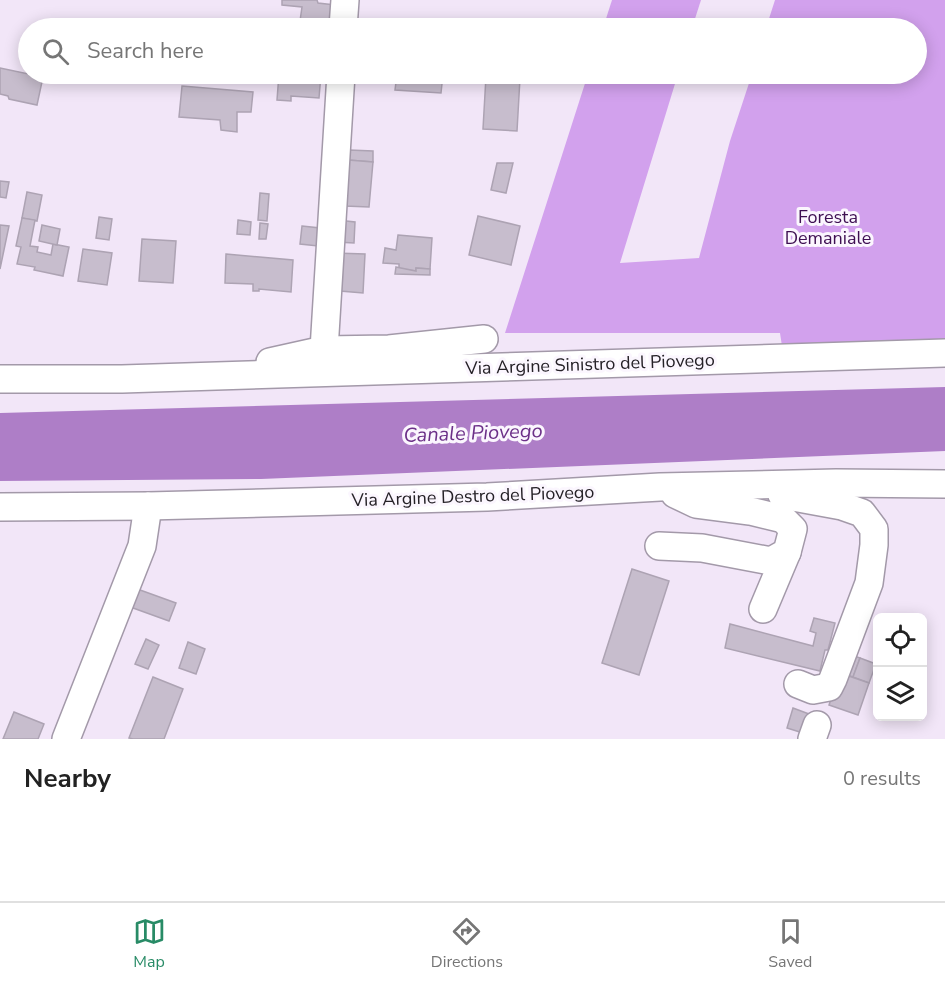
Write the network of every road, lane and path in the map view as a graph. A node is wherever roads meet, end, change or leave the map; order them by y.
1 (345, 0) edge
2 (344, 18) edge
3 (340, 84) edge
4 (484, 339) dead end
5 (324, 350) junction
6 (945, 353) edge
7 (235, 375) junction
8 (0, 379) edge
9 (945, 484) edge
10 (725, 486) junction
11 (660, 488) junction
12 (148, 506) junction
13 (0, 507) edge
14 (659, 546) dead end
15 (787, 552) junction
16 (763, 609) dead end
17 (798, 684) dead end
18 (66, 739) edge

1 - 2 street
3 - 5 street
4 - 5 street, Via Argine Sinistro del Piovego
5 - 7 street, Via Argine Sinistro del Piovego
6 - 7 street, Via Argine Sinistro del Piovego
7 - 8 street, Via Argine Sinistro del Piovego
9 - 10 street, Via Argine Destro del Piovego
10 - 11 street, Via Argine Destro del Piovego
10 - 17 street
11 - 12 street, Via Argine Destro del Piovego
11 - 15 street
12 - 13 street, Via Argine Destro del Piovego
12 - 18 street
14 - 15 street
15 - 16 street

